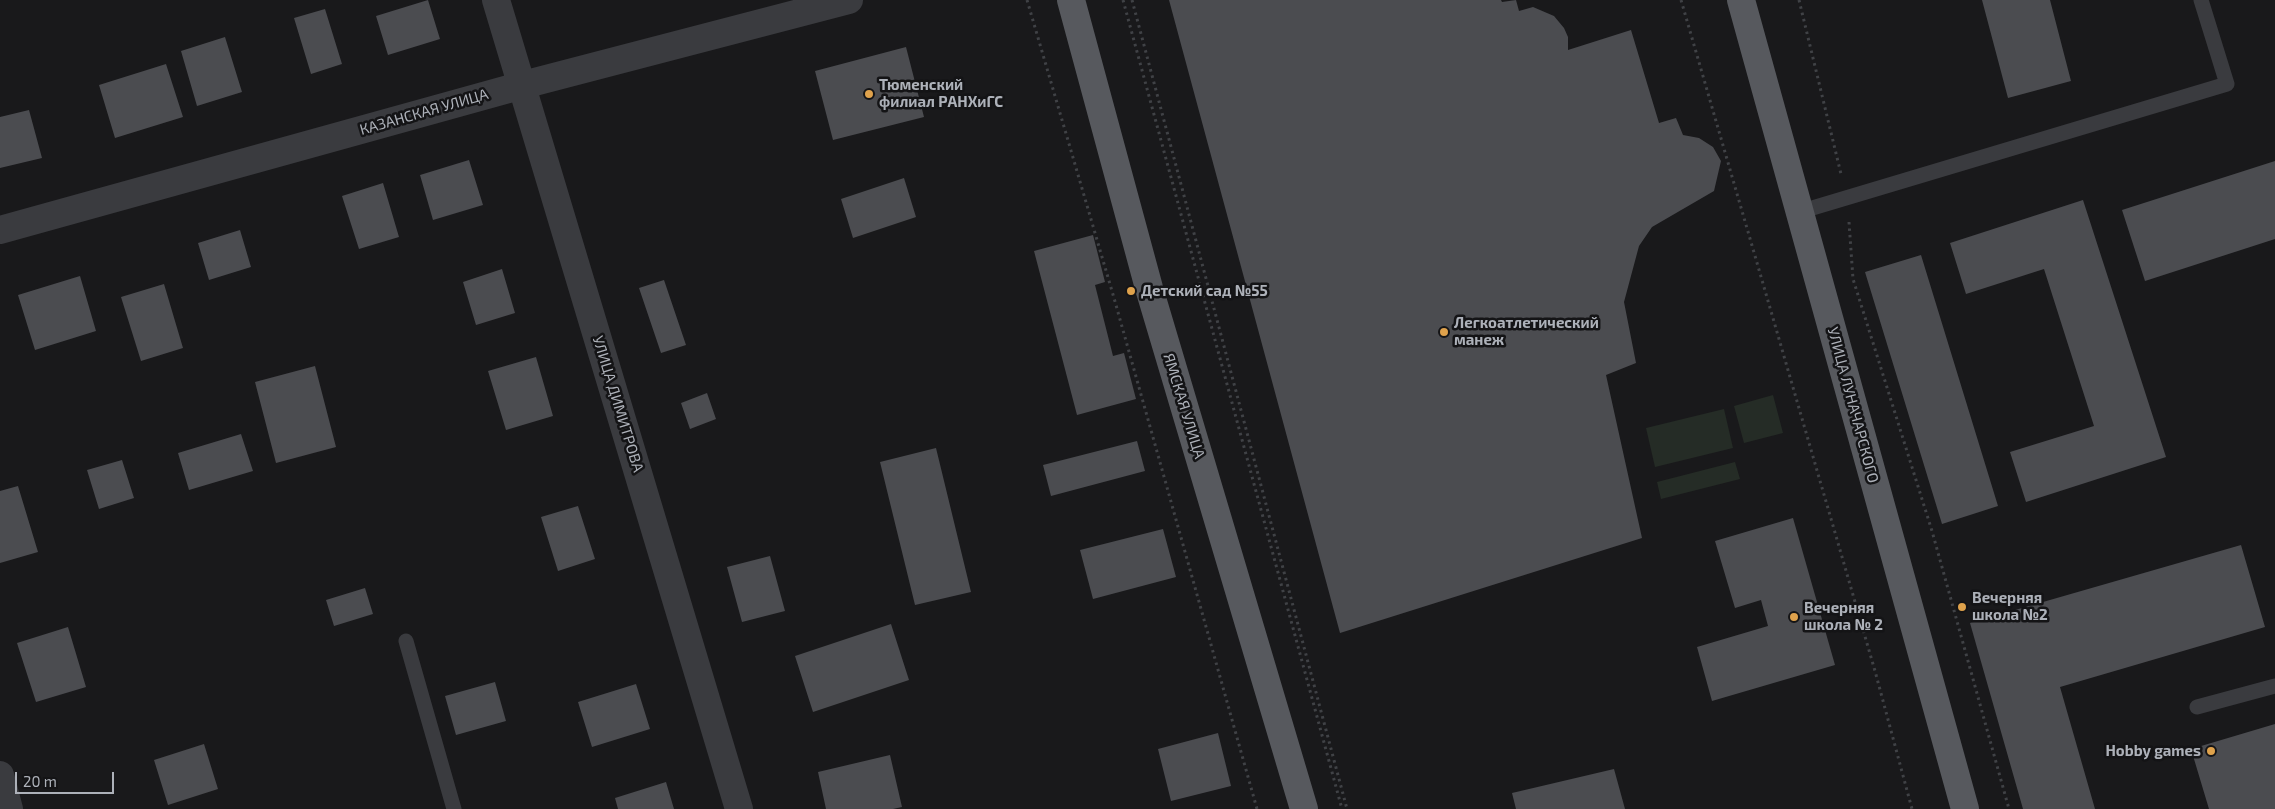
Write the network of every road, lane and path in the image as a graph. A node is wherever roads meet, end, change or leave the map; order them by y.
1 (496, 0) edge
2 (849, 0) edge
3 (1027, 0) edge
4 (1071, 0) edge
5 (1123, 0) edge
6 (1132, 0) edge
7 (1681, 0) edge
8 (1741, 0) edge
9 (1798, 0) edge
10 (2201, 0) edge
11 (523, 85) junction
12 (1846, 197) junction
13 (1799, 212) junction
14 (0, 230) edge
15 (406, 641) dead end
16 (2275, 686) edge
17 (2197, 707) dead end
18 (0, 775) edge
19 (10, 809) edge
20 (454, 809) edge
21 (738, 809) edge
22 (1257, 809) edge
23 (1304, 809) edge
24 (1342, 809) edge
25 (1348, 809) edge
26 (1912, 809) edge
27 (1965, 809) edge
28 (2009, 809) edge

1 - 11 street, УЛИЦА ДИМИТРОВА
2 - 11 street, КАЗАНСКАЯ УЛИЦА
3 - 22 path
4 - 23 main road, ЯМСКАЯ УЛИЦА
5 - 24 path
6 - 25 path
7 - 26 path
8 - 13 main road, УЛИЦА ЛУНАЧАРСКОГО
9 - 12 path
10 - 12 lane
11 - 14 street, КАЗАНСКАЯ УЛИЦА
11 - 21 street, УЛИЦА ДИМИТРОВА
12 - 13 lane
12 - 28 path
13 - 27 main road, УЛИЦА ЛУНАЧАРСКОГО
15 - 20 lane
16 - 17 lane
18 - 19 street

